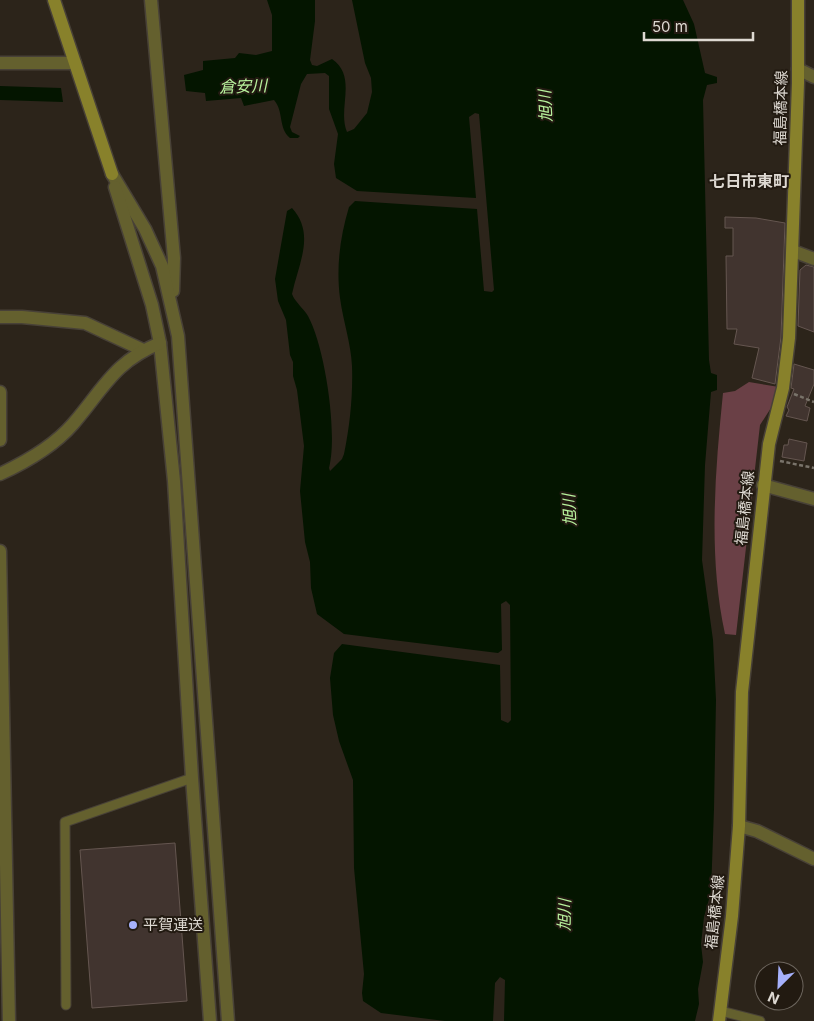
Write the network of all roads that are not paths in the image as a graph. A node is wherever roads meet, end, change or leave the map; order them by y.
1 (54, 0) edge
2 (151, 0) edge
3 (798, 0) edge
4 (0, 63) edge
5 (75, 63) junction
6 (798, 69) junction
7 (814, 77) edge
8 (112, 174) junction
9 (793, 251) junction
10 (814, 259) edge
11 (172, 304) junction
12 (0, 317) edge
13 (160, 343) junction
14 (142, 350) junction
15 (0, 392) edge
16 (0, 440) edge
17 (0, 474) edge
18 (763, 485) junction
19 (814, 499) edge
20 (0, 551) edge
21 (192, 778) junction
22 (739, 826) junction
23 (814, 859) edge
24 (66, 1005) dead end
25 (720, 1016) edge
26 (9, 1021) edge
27 (210, 1021) edge
28 (228, 1021) edge
29 (760, 1021) edge

1 - 5 main road
2 - 11 street
3 - 6 main road, 福島橋本線
4 - 5 street
5 - 8 main road
6 - 7 street
6 - 9 main road, 福島橋本線
8 - 11 street
8 - 13 street
9 - 10 street
9 - 18 main road, 福島橋本線
11 - 28 street
12 - 14 street
13 - 14 street
13 - 21 street
14 - 17 street
15 - 16 street
18 - 19 street
18 - 22 main road, 福島橋本線
20 - 26 street
21 - 24 lane
21 - 27 street
22 - 23 street
22 - 25 main road, 福島橋本線
25 - 29 lane

